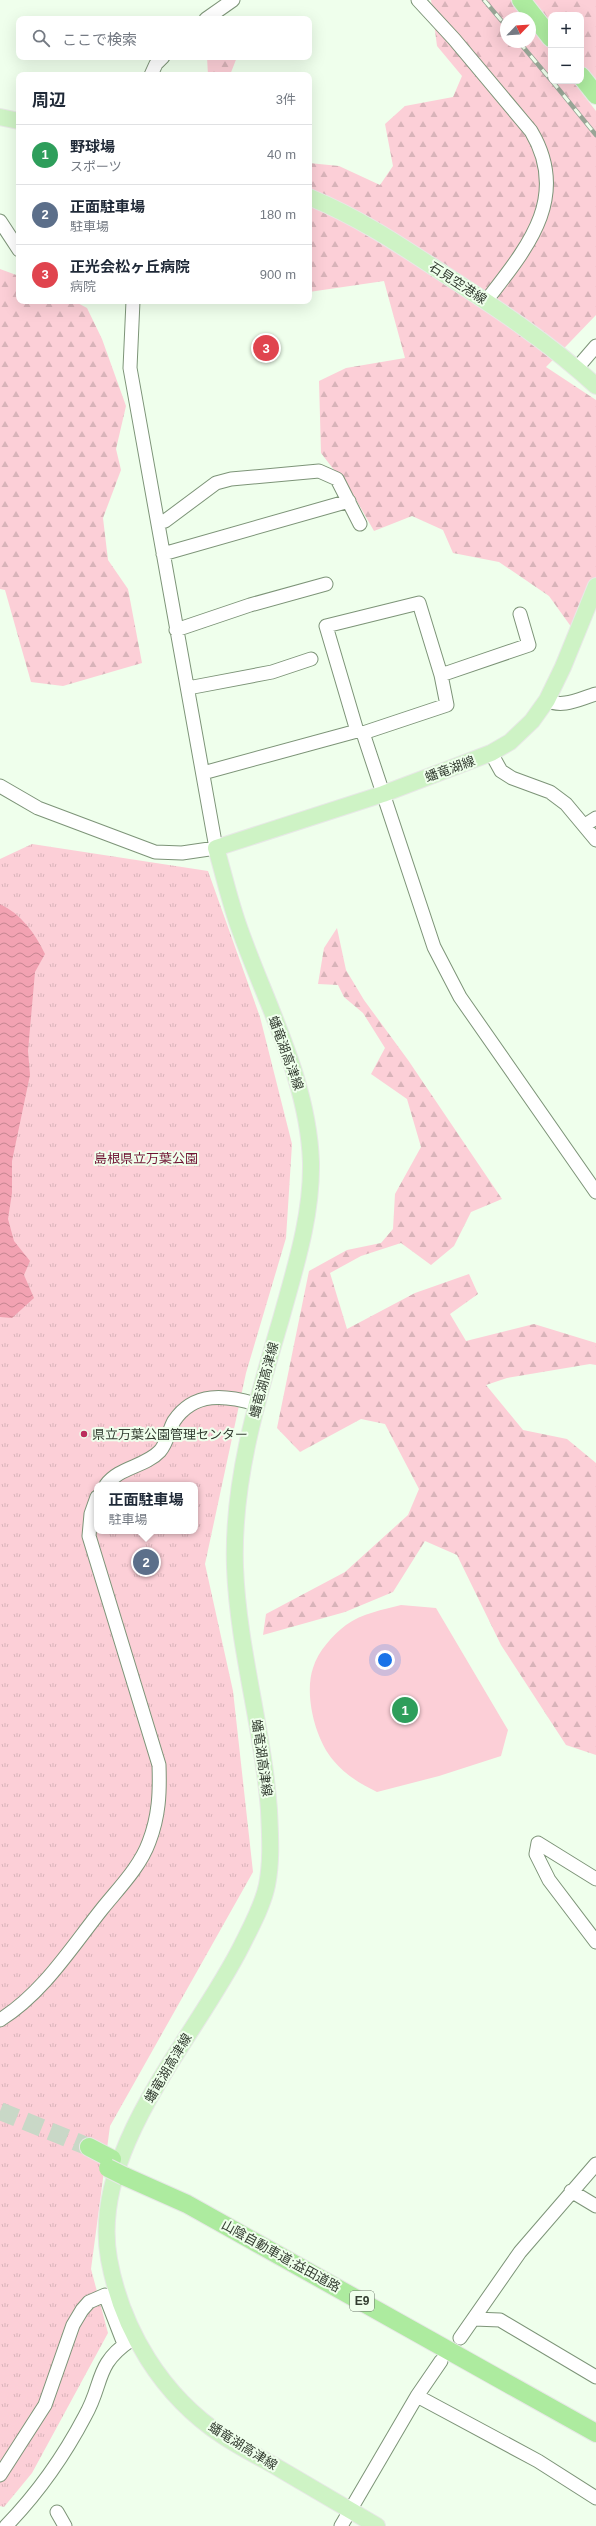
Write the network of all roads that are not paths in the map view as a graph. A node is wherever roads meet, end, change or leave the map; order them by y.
1 (233, 0) edge
2 (418, 0) edge
3 (521, 0) edge
4 (210, 16) edge
5 (548, 34) edge
6 (161, 60) edge
7 (152, 72) edge
8 (584, 80) edge
9 (596, 95) edge
10 (0, 117) edge
11 (16, 120) edge
12 (312, 198) edge
13 (0, 221) edge
14 (16, 245) edge
15 (486, 301) junction
16 (133, 304) edge
17 (596, 346) edge
18 (577, 368) junction
19 (596, 386) edge
20 (349, 501) junction
21 (158, 523) junction
22 (360, 524) dead end
23 (163, 554) junction
24 (326, 584) dead end
25 (596, 586) edge
26 (520, 614) dead end
27 (176, 630) junction
28 (311, 659) dead end
29 (441, 675) junction
30 (188, 688) junction
31 (596, 694) edge
32 (547, 700) junction
33 (360, 732) junction
34 (492, 754) junction
35 (203, 773) junction
36 (0, 786) edge
37 (382, 794) junction
38 (591, 822) edge
39 (596, 840) edge
40 (216, 848) junction
41 (596, 1192) edge
42 (256, 1404) junction
43 (110, 1482) edge
44 (94, 1506) edge
45 (596, 1879) edge
46 (596, 1942) edge
47 (0, 2020) edge
48 (88, 2152) tunnel mouth
49 (596, 2164) edge
50 (126, 2172) junction
51 (571, 2191) junction
52 (596, 2206) edge
53 (474, 2319) junction
54 (460, 2338) dead end
55 (129, 2341) junction
56 (441, 2361) dead end
57 (596, 2377) edge
58 (417, 2396) junction
59 (596, 2424) edge
60 (596, 2433) edge
61 (0, 2475) edge
62 (596, 2498) edge
63 (351, 2510) junction
64 (57, 2512) dead end
65 (6, 2526) edge
66 (65, 2526) edge
67 (342, 2526) edge
68 (377, 2526) edge

1 - 4 street
2 - 15 street
3 - 5 highway
6 - 7 street
8 - 9 highway
10 - 11 main road
12 - 15 main road, 石見空港線
13 - 14 street
15 - 18 main road, 石見空港線
16 - 21 street
17 - 18 street
18 - 19 main road, 石見空港線
20 - 21 street
20 - 22 street
20 - 23 street
21 - 23 street
23 - 27 street
24 - 27 street
25 - 32 main road, 蟠竜湖線
26 - 29 street
27 - 30 street
28 - 30 street
29 - 33 street
29 - 33 street
30 - 35 street
31 - 32 street
32 - 34 main road, 蟠竜湖線
33 - 35 street
33 - 37 street
34 - 37 main road, 蟠竜湖線
34 - 38 street
35 - 40 street
36 - 40 street
37 - 40 main road, 蟠竜湖線
37 - 41 street
38 - 39 street
40 - 42 main road, 蟠竜湖高津線
42 - 43 street
42 - 55 main road, 蟠竜湖高津線
44 - 47 street
45 - 46 street
48 - 50 highway, 山陰自動車道;益田道路 / E9
49 - 51 street
50 - 59 highway, 山陰自動車道;益田道路 / E9
50 - 60 highway, 山陰自動車道;益田道路 / E9
51 - 52 street
51 - 53 street
53 - 54 street
53 - 57 street
55 - 61 street
55 - 63 main road, 蟠竜湖高津線
55 - 65 street
56 - 58 street
58 - 62 street
58 - 63 street
63 - 67 street
63 - 68 main road, 蟠竜湖高津線
64 - 66 street

